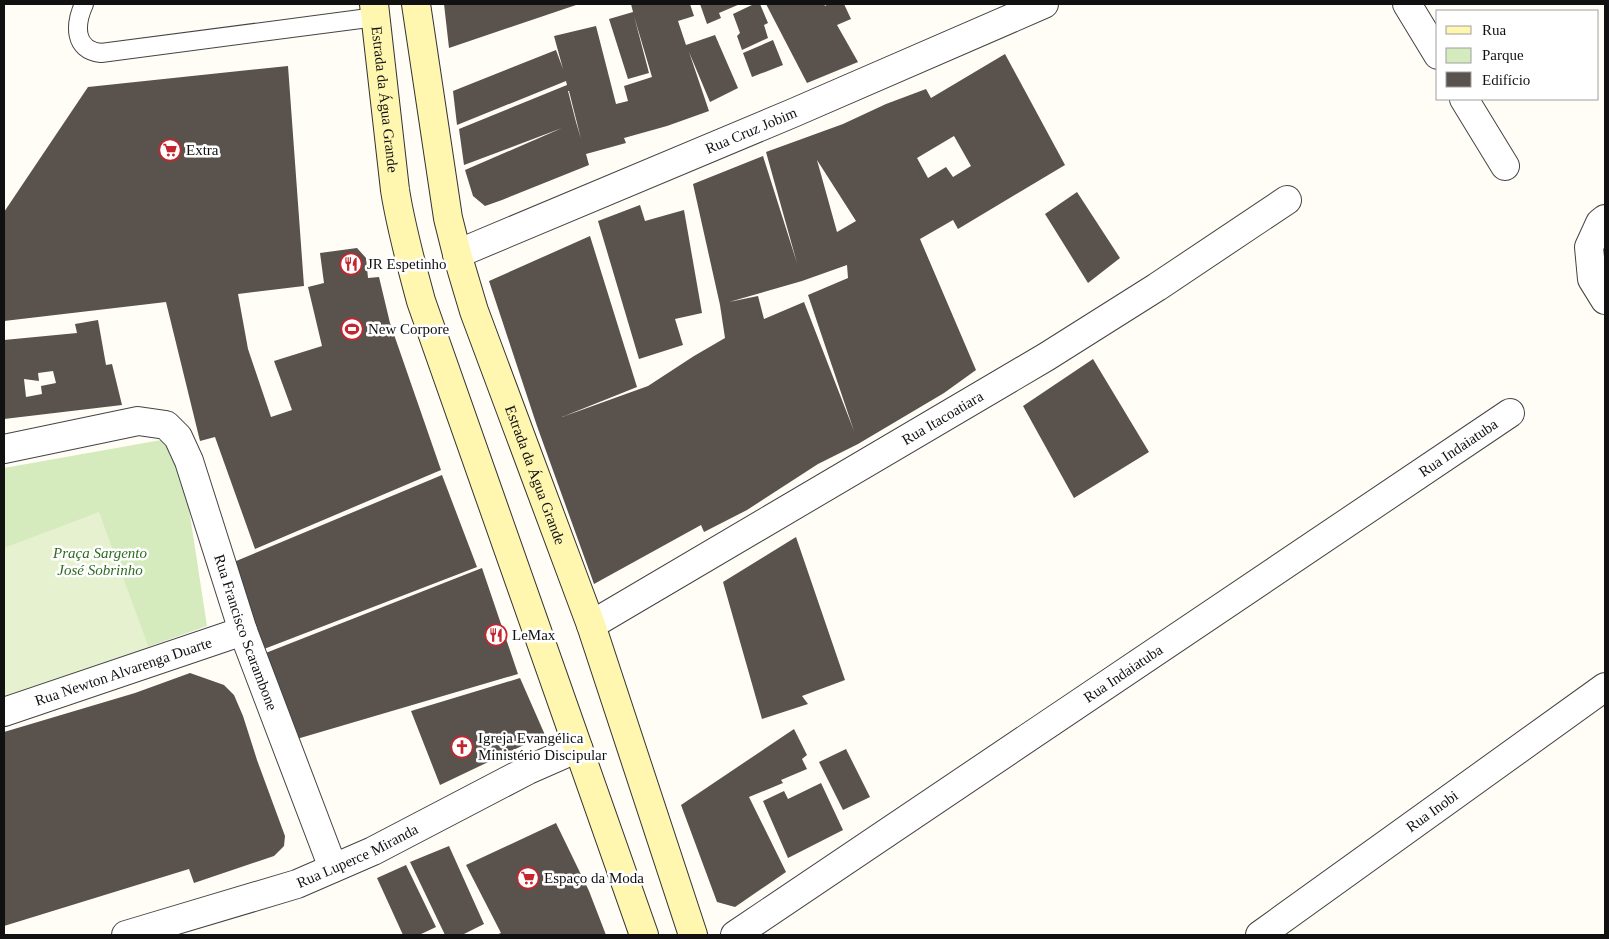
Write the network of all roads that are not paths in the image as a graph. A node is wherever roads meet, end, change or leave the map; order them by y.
1 (84, 4) edge
2 (416, 4) edge
3 (1044, 4) edge
4 (1407, 4) edge
5 (375, 10) edge
6 (1436, 52) edge
7 (423, 60) junction
8 (381, 66) junction
9 (1465, 100) edge
10 (1505, 166) dead end
11 (1287, 200) dead end
12 (1605, 219) edge
13 (457, 254) junction
14 (1605, 300) edge
15 (1510, 413) dead end
16 (4, 449) edge
17 (591, 625) junction
18 (243, 631) junction
19 (1605, 687) edge
20 (4, 712) edge
21 (578, 748) junction
22 (333, 868) junction
23 (126, 935) edge
24 (644, 935) edge
25 (693, 935) edge
26 (735, 935) edge
27 (1260, 935) edge

1 - 5 lane
2 - 7 main road, Estrada da Água Grande
3 - 13 street, Rua Cruz Jobim
4 - 6 street
5 - 8 main road, Estrada da Água Grande
7 - 8 main road
7 - 13 main road, Estrada da Água Grande
8 - 21 main road, Estrada da Água Grande
9 - 10 street
11 - 17 street, Rua Itacoatiara
12 - 14 street
13 - 17 main road, Estrada da Água Grande
15 - 26 street, Rua Indaiatuba
16 - 18 street, Rua Francisco Scarambone
17 - 25 main road, Estrada da Água Grande
18 - 20 street, Rua Newton Alvarenga Duarte
18 - 22 street, Rua Francisco Scarambone
19 - 27 street, Rua Inobi
21 - 22 street, Rua Luperce Miranda
21 - 24 main road, Estrada da Água Grande
22 - 23 street, Rua Luperce Miranda

